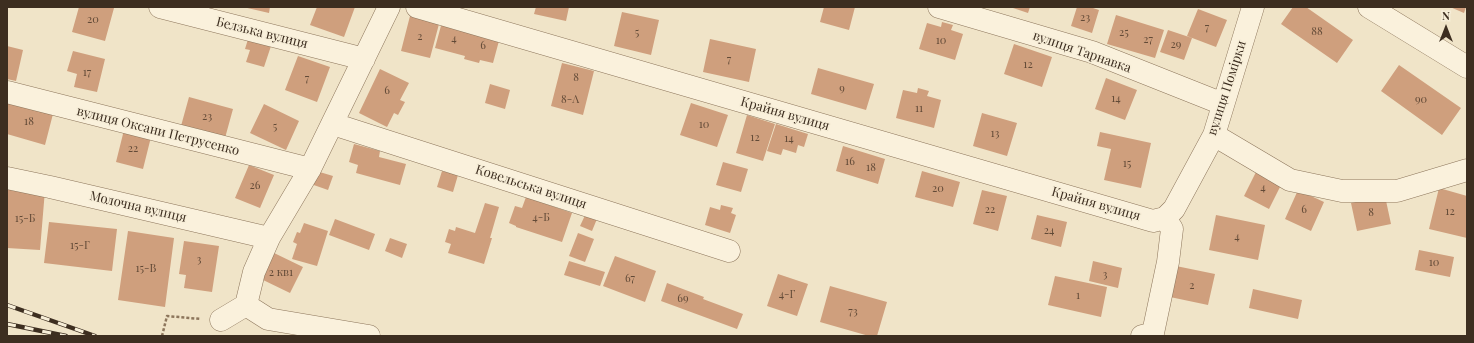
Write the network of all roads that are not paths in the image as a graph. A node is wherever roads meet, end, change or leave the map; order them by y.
1 (160, 7) edge
2 (389, 7) edge
3 (416, 7) edge
4 (939, 7) edge
5 (1253, 7) edge
6 (1369, 7) edge
7 (364, 59) junction
8 (1467, 67) edge
9 (7, 92) edge
10 (1223, 104) junction
11 (333, 124) junction
12 (1214, 135) junction
13 (310, 169) junction
14 (1467, 170) edge
15 (7, 178) edge
16 (1159, 220) junction
17 (269, 238) junction
18 (729, 251) dead end
19 (246, 305) junction
20 (221, 320) road end
21 (1148, 335) edge
22 (368, 336) edge

1 - 7 street, Белзька вулиця
2 - 7 street
3 - 16 street, Крайня вулиця
4 - 10 street, вулиця Тарнавка
5 - 10 street, вулиця Помірки
6 - 8 street
7 - 11 street
9 - 13 street, вулиця Оксани Петрусенко
10 - 12 street, вулиця Помірки
11 - 13 street
11 - 18 street, Ковельська вулиця
12 - 14 street
12 - 16 street, вулиця Помірки
13 - 17 street
15 - 17 street, Молочна вулиця
16 - 21 street
17 - 19 street
19 - 20 street
19 - 22 street

